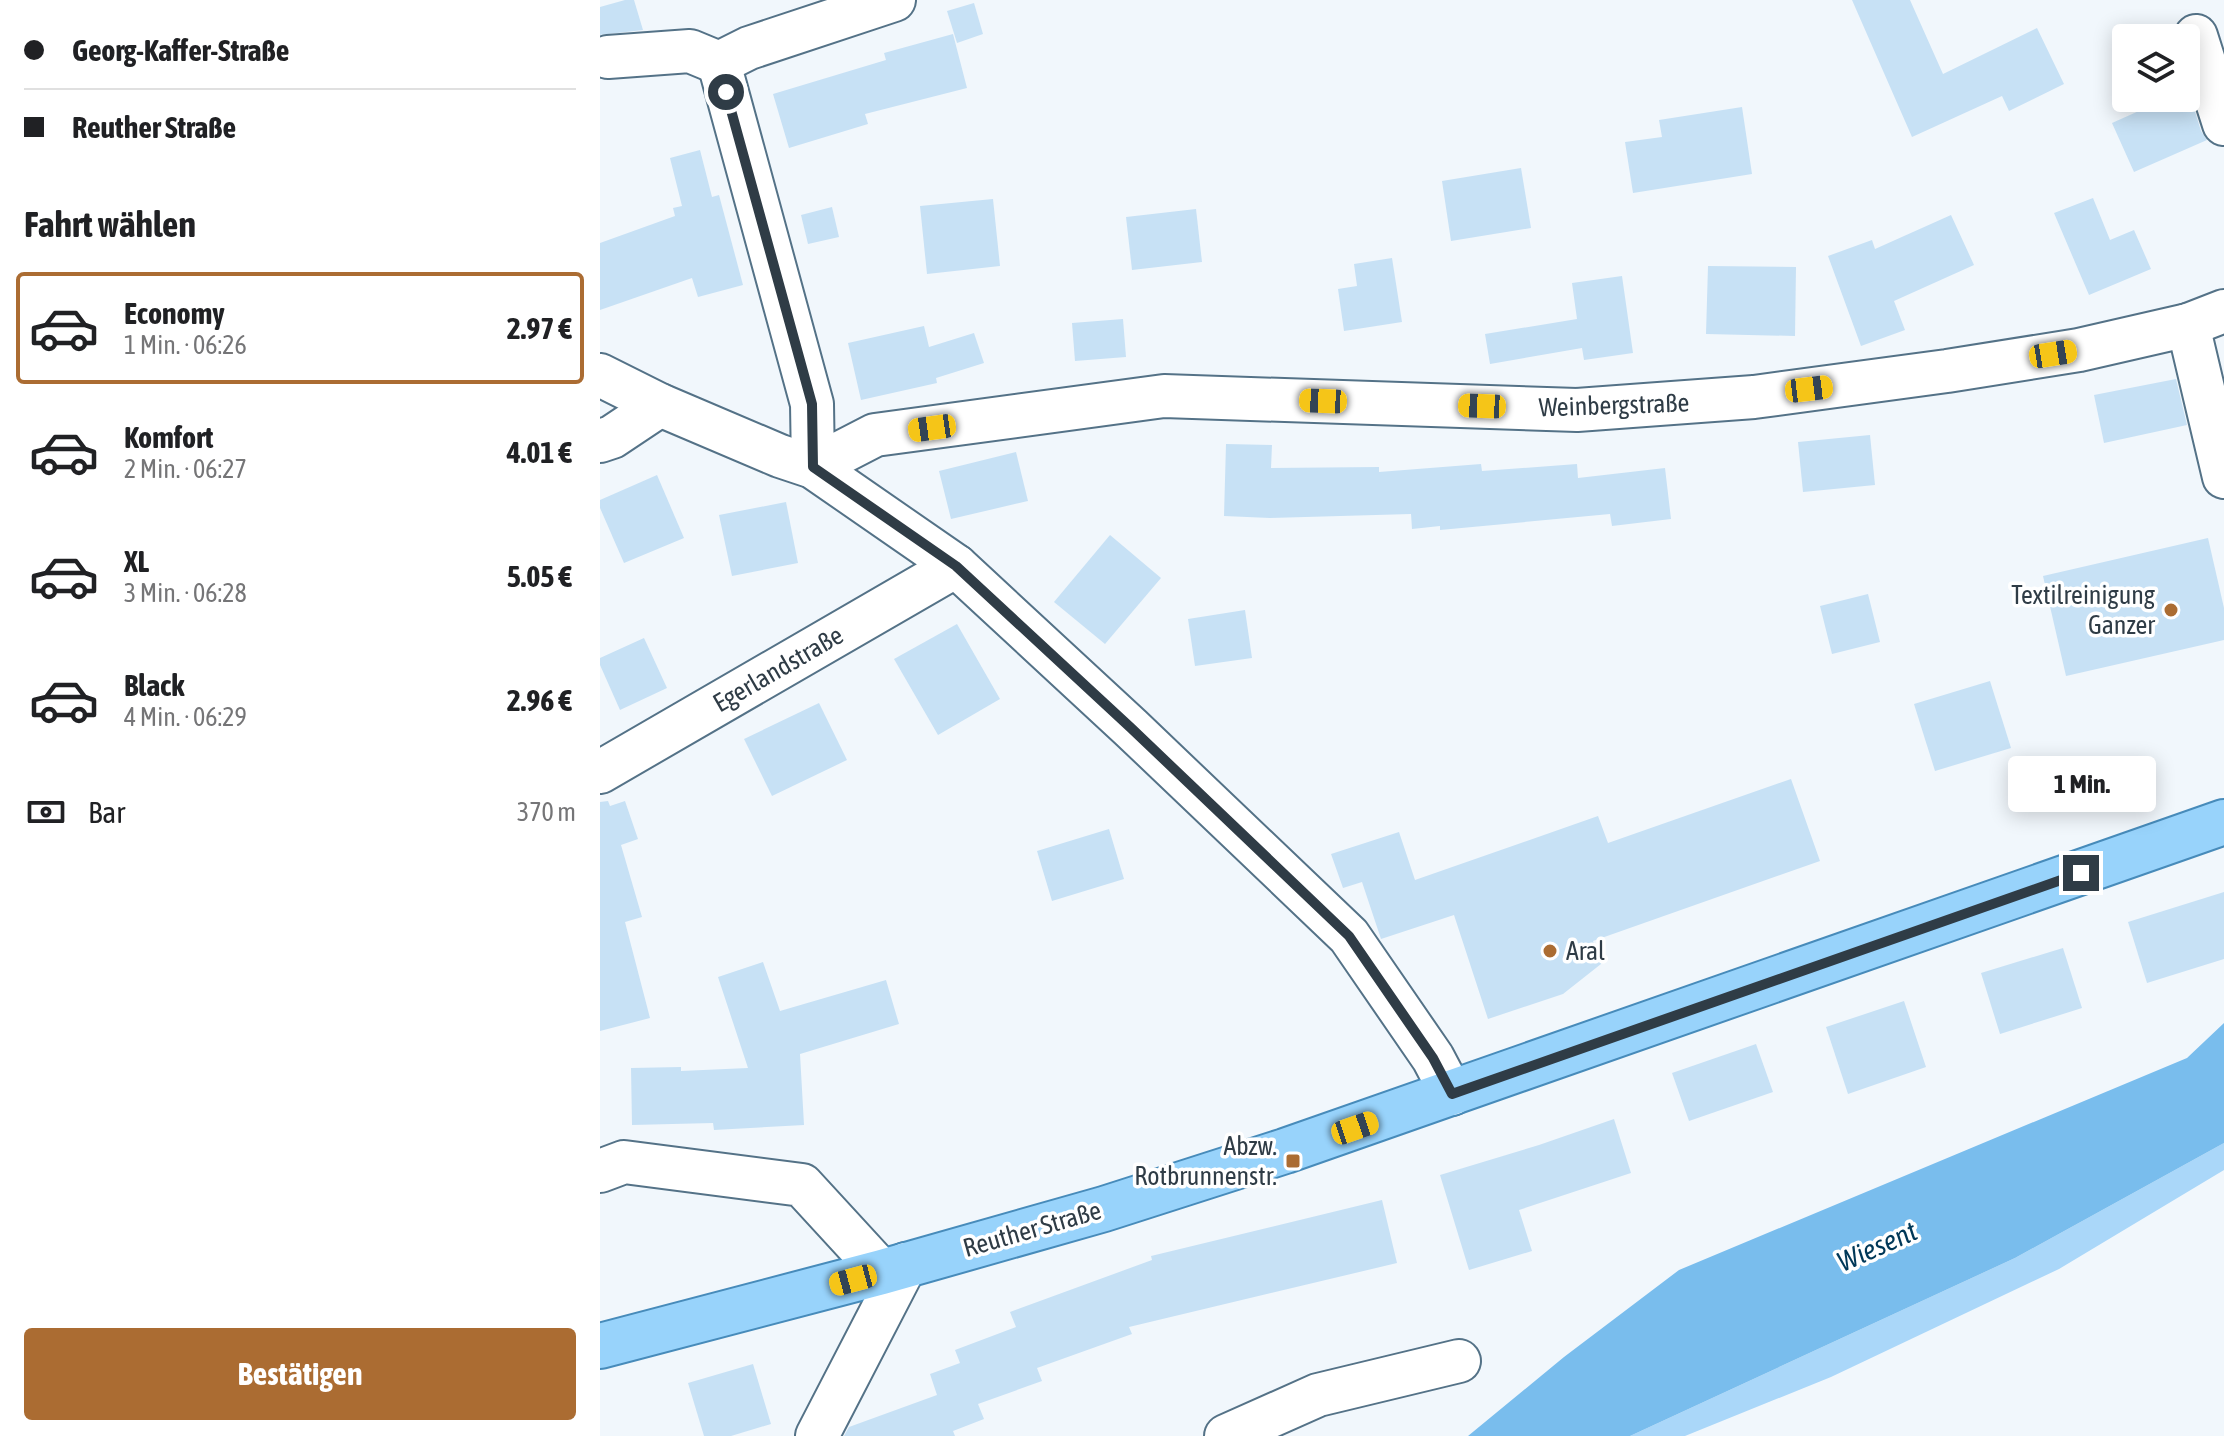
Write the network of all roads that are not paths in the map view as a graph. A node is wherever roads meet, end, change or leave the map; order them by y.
1 (894, 0) edge
2 (2200, 49) edge
3 (608, 57) dead end
4 (719, 63) junction
5 (2224, 124) edge
6 (2206, 318) edge
7 (600, 375) edge
8 (660, 405) junction
9 (600, 441) edge
10 (813, 467) junction
11 (2224, 477) edge
12 (956, 566) junction
13 (600, 772) edge
14 (2224, 822) edge
15 (1452, 1094) junction
16 (600, 1171) edge
17 (894, 1268) junction
18 (600, 1346) edge
19 (1459, 1361) dead end
20 (817, 1436) edge
21 (1226, 1436) edge

1 - 4 street
2 - 5 street
3 - 4 street
4 - 10 street
6 - 10 street, Weinbergstraße
6 - 11 street
7 - 8 street
8 - 9 street
8 - 10 street
10 - 12 street
12 - 13 street, Egerlandstraße
12 - 15 street
14 - 15 main road, Reuther Straße
15 - 17 main road, Reuther Straße
16 - 17 street
17 - 18 main road, Reuther Straße
17 - 20 street
19 - 21 street

